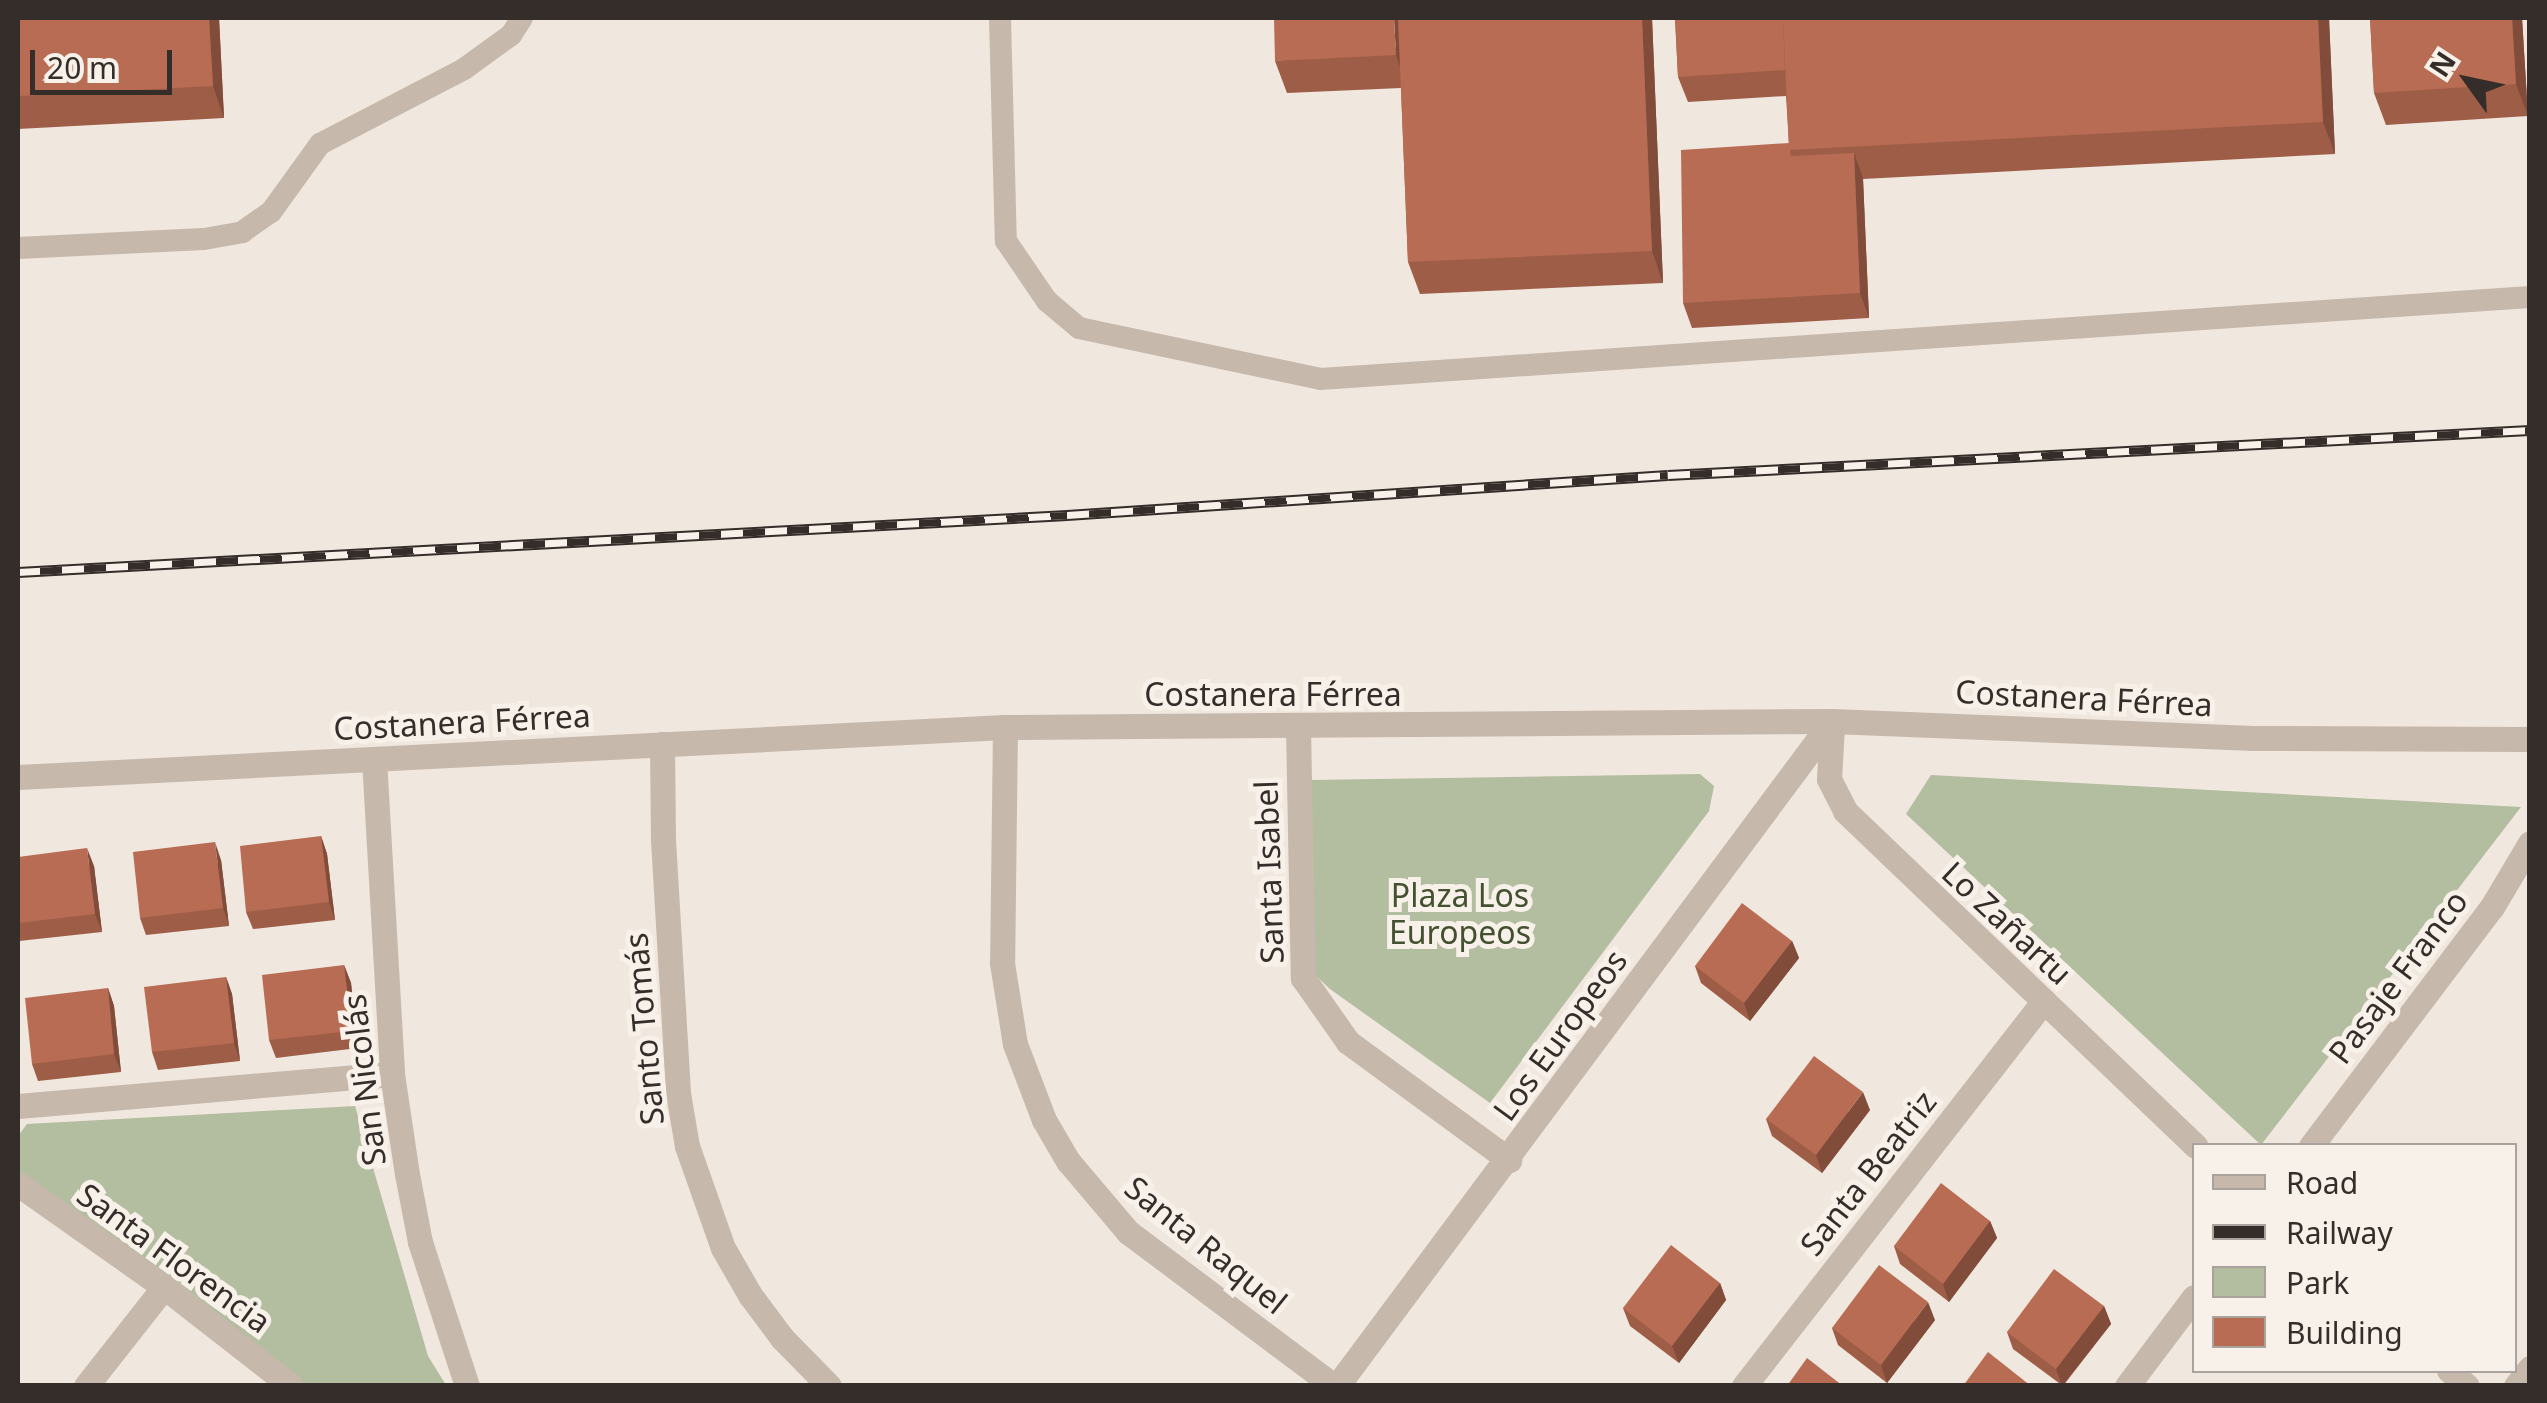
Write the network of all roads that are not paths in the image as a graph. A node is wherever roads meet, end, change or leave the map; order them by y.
1 (522, 18) edge
2 (1000, 18) edge
3 (18, 248) edge
4 (2530, 296) edge
5 (1832, 721) junction
6 (1005, 727) junction
7 (1298, 727) junction
8 (2530, 739) edge
9 (662, 744) junction
10 (374, 759) junction
11 (18, 777) edge
12 (2530, 843) edge
13 (2044, 1001) junction
14 (392, 1074) junction
15 (18, 1106) edge
16 (2193, 1143) edge
17 (2314, 1143) edge
18 (1509, 1160) junction
19 (18, 1184) edge
20 (164, 1287) junction
21 (2192, 1300) edge
22 (2530, 1368) edge
23 (86, 1386) edge
24 (291, 1386) edge
25 (467, 1386) edge
26 (829, 1386) edge
27 (1335, 1386) edge
28 (1744, 1386) edge
29 (2128, 1386) edge
30 (2516, 1386) edge

1 - 3 lane
2 - 4 lane
5 - 7 street, Costanera Férrea
5 - 8 street, Costanera Férrea
5 - 13 street, Lo Zañartu
5 - 18 street, Los Europeos
6 - 7 street, Costanera Férrea
6 - 9 street, Costanera Férrea
6 - 27 street, Santa Raquel
7 - 18 street, Santa Isabel
9 - 10 street, Costanera Férrea
9 - 26 street, Santo Tomás
10 - 11 street, Costanera Férrea
10 - 14 street, San Nicolás
12 - 17 street, Pasaje Franco
13 - 16 street, Lo Zañartu
13 - 28 street, Santa Beatriz
14 - 15 street
14 - 25 street, San Nicolás
18 - 27 street, Los Europeos
19 - 20 street, Santa Florencia
20 - 23 street
20 - 24 street, Santa Florencia
21 - 29 street
22 - 30 street

